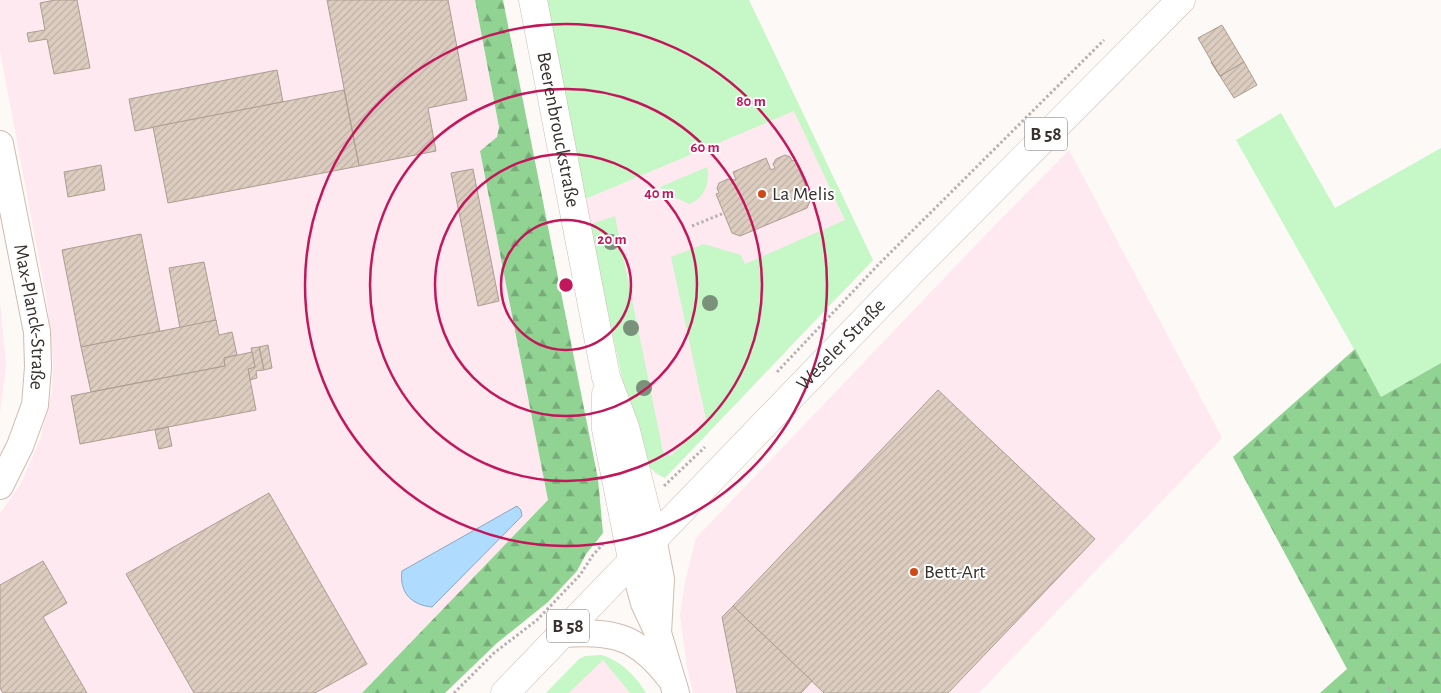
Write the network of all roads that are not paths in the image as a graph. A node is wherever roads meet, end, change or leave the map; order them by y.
1 (533, 0) edge
2 (1181, 0) edge
3 (0, 144) edge
4 (606, 377) junction
5 (0, 486) edge
6 (653, 538) junction
7 (632, 559) junction
8 (658, 633) junction
9 (560, 634) junction
10 (674, 688) edge
11 (505, 693) edge

1 - 4 main road, Beerenbrouckstraße
2 - 6 main road, Weseler Straße / B 58
3 - 5 street, Max-Planck-Straße
4 - 6 main road, Beerenbrouckstraße
4 - 7 main road, Beerenbrouckstraße
6 - 7 main road, Weseler Straße / B 58
6 - 8 street
7 - 8 street
7 - 9 main road, Weseler Straße / B 58
8 - 10 street
9 - 10 street
9 - 11 main road, Weseler Straße / B 58

